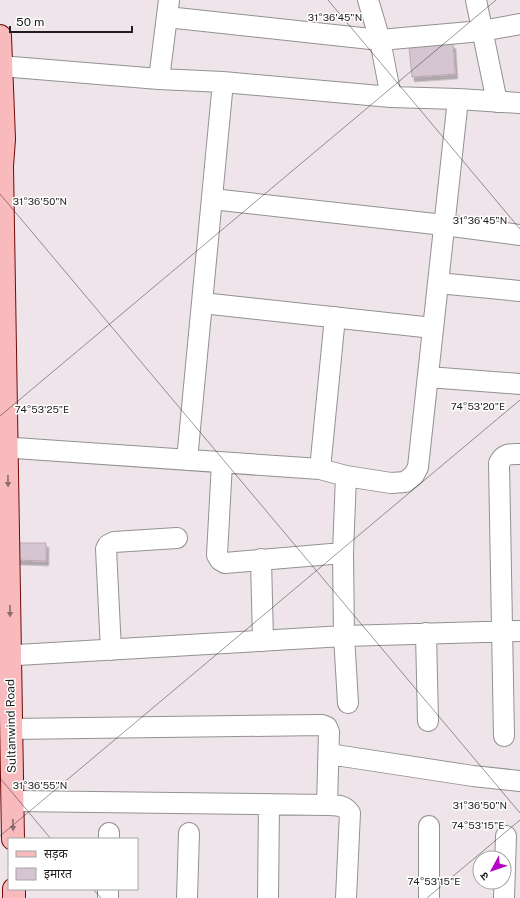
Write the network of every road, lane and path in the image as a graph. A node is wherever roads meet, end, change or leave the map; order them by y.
1 (368, 0) edge
2 (476, 0) edge
3 (168, 9) edge
4 (520, 24) edge
5 (482, 31) junction
6 (0, 36) edge
7 (380, 40) junction
8 (0, 66) edge
9 (159, 79) junction
10 (223, 82) junction
11 (391, 97) junction
12 (458, 99) junction
13 (497, 102) junction
14 (520, 103) edge
15 (2, 139) edge
16 (1, 166) edge
17 (212, 199) junction
18 (444, 225) junction
19 (520, 235) edge
20 (438, 283) junction
21 (520, 291) edge
22 (202, 303) junction
23 (335, 317) junction
24 (433, 328) junction
25 (428, 377) junction
26 (520, 384) edge
27 (4, 447) edge
28 (520, 454) edge
29 (187, 460) junction
30 (222, 462) junction
31 (320, 470) junction
32 (346, 476) junction
33 (177, 538) dead end
34 (343, 553) junction
35 (261, 559) junction
36 (512, 631) edge
37 (426, 633) junction
38 (344, 636) junction
39 (264, 641) junction
40 (110, 650) junction
41 (5, 656) edge
42 (348, 703) dead end
43 (428, 721) dead end
44 (11, 729) junction
45 (504, 736) dead end
46 (329, 754) junction
47 (520, 781) edge
48 (13, 801) junction
49 (269, 804) junction
50 (327, 805) junction
51 (429, 826) dead end
52 (189, 833) dead end
53 (506, 836) dead end
54 (13, 838) edge
55 (187, 898) edge
56 (268, 898) edge
57 (346, 898) edge
58 (429, 898) edge
59 (504, 898) edge

1 - 7 street
2 - 5 street
3 - 7 street
3 - 9 street
4 - 5 street
5 - 7 street
5 - 13 street
6 - 8 main road, Sultanwind Road
7 - 11 street
8 - 9 street
8 - 15 main road, Sultanwind Road
9 - 10 street
10 - 11 street
10 - 17 street
11 - 12 street
12 - 13 street
12 - 18 street
13 - 14 street
15 - 16 main road, Sultanwind Road
16 - 27 main road, Sultanwind Road
17 - 18 street
17 - 22 street
18 - 19 street
18 - 20 street
20 - 21 street
20 - 24 street
22 - 23 street
22 - 29 street
23 - 24 street
23 - 31 street
24 - 25 street
25 - 26 street
25 - 32 street
27 - 29 street
27 -> 41 main road, Sultanwind Road
28 - 36 street
29 - 30 street
30 - 31 street
30 - 35 street
31 - 32 street
32 - 34 street
33 - 40 street
34 - 35 street
34 - 38 street
35 - 39 street
36 - 37 street
36 - 45 street
37 - 38 street
37 - 43 street
38 - 39 street
38 - 42 street
39 - 40 street
40 - 41 street
41 - 44 main road, Sultanwind Road
44 - 46 street
44 - 48 main road, Sultanwind Road
46 - 47 street
46 - 50 street
48 - 49 street
48 -> 54 main road, Sultanwind Road
49 - 50 street
49 - 56 street
50 - 57 street
51 - 58 street
52 - 55 street
53 - 59 street

